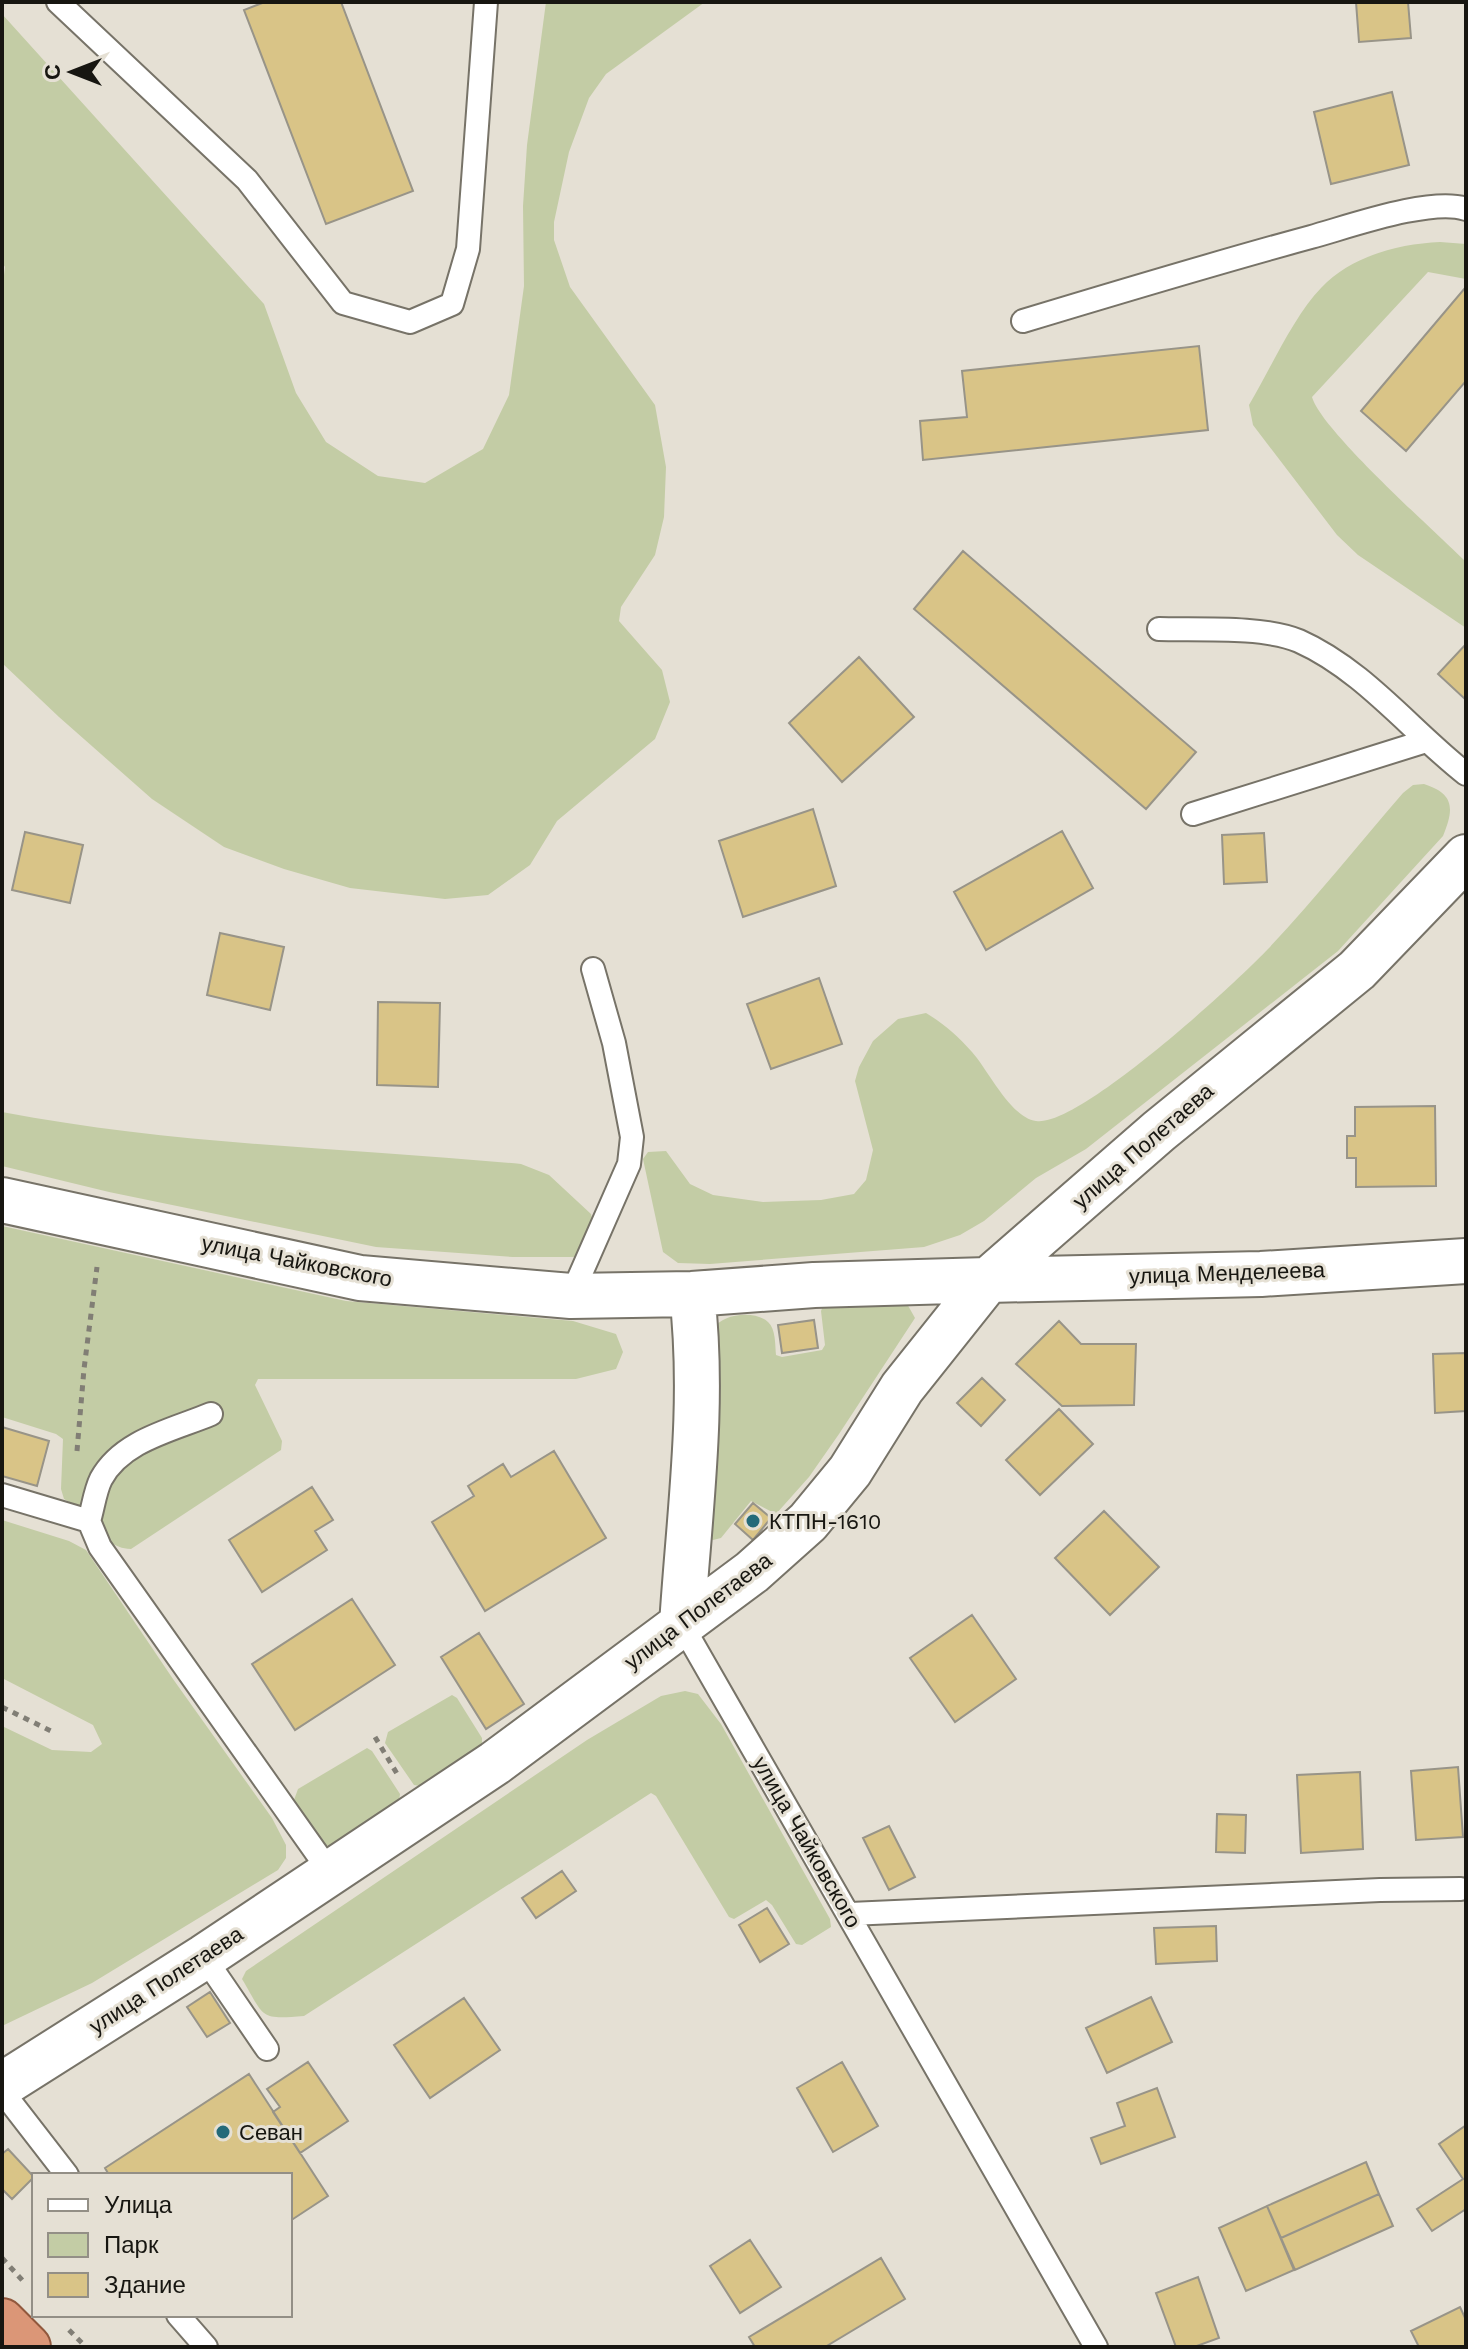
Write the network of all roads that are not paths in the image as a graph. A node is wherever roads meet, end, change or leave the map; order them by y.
1 (58, 2) edge
2 (486, 2) edge
3 (1466, 209) edge
4 (1023, 321) dead end
5 (1159, 629) dead end
6 (1426, 741) junction
7 (1466, 774) edge
8 (1193, 814) dead end
9 (1466, 857) edge
10 (593, 969) dead end
11 (2, 1200) edge
12 (1466, 1261) edge
13 (988, 1280) junction
14 (692, 1294) junction
15 (571, 1296) junction
16 (211, 1414) dead end
17 (2, 1495) edge
18 (89, 1521) junction
19 (682, 1625) junction
20 (330, 1872) junction
21 (1461, 1889) dead end
22 (850, 1914) junction
23 (204, 1957) junction
24 (267, 2049) dead end
25 (2, 2088) edge
26 (66, 2173) edge
27 (180, 2317) edge
28 (2, 2321) edge
29 (28, 2347) edge
30 (206, 2347) edge
31 (1096, 2347) edge

1 - 2 lane
3 - 4 lane
5 - 6 lane
6 - 7 lane
6 - 8 lane
9 - 13 street, улица Полетаева
10 - 15 lane
11 - 15 street, улица Чайковского
12 - 13 street, улица Менделеева
13 - 14 street, улица Чайковского
13 - 19 street, улица Полетаева
14 - 15 street, улица Чайковского
14 - 19 street
16 - 18 lane
17 - 18 lane
18 - 20 lane
19 - 20 street, улица Полетаева
19 - 22 lane, улица Чайковского
20 - 23 street, улица Полетаева
21 - 22 lane
22 - 31 lane, улица Чайковского
23 - 24 lane
23 - 25 street, улица Полетаева
25 - 26 lane
27 - 30 lane
28 - 29 highway

